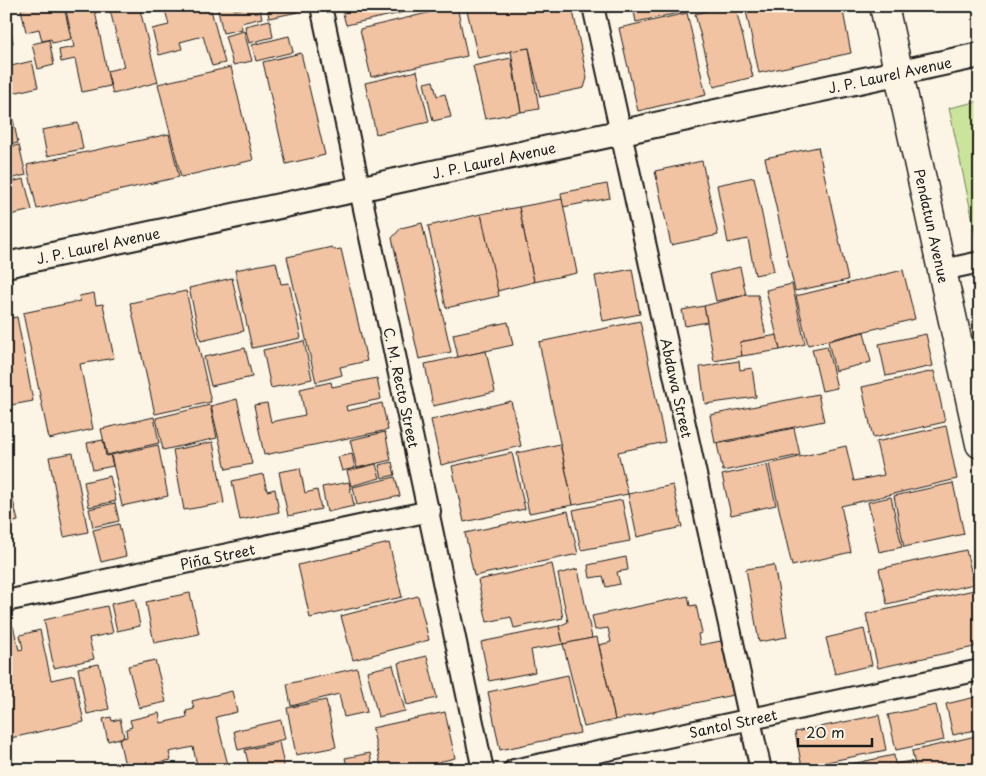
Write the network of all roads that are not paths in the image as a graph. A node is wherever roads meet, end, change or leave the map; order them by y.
1 (321, 6) edge
2 (593, 6) edge
3 (884, 6) edge
4 (980, 55) edge
5 (897, 72) junction
6 (620, 133) junction
7 (359, 189) junction
8 (980, 262) edge
9 (6, 265) edge
10 (943, 270) junction
11 (980, 444) edge
12 (430, 511) junction
13 (6, 601) edge
14 (980, 670) edge
15 (750, 718) junction
16 (484, 770) edge
17 (514, 770) edge
18 (761, 770) edge

1 - 7 street, C. M. Recto Street
2 - 6 street, Abdawa Street
3 - 5 main road, Pendatun Avenue
4 - 5 street, J. P. Laurel Avenue
5 - 6 street, J. P. Laurel Avenue
5 - 10 main road, Pendatun Avenue
6 - 7 street, J. P. Laurel Avenue
6 - 15 street, Abdawa Street
7 - 9 street, J. P. Laurel Avenue
7 - 12 street, C. M. Recto Street
8 - 10 street
10 - 11 main road, Pendatun Avenue
12 - 13 street, Piña Street
12 - 16 street, C. M. Recto Street
14 - 15 street, Santol Street
15 - 17 street, Santol Street
15 - 18 street, Abdawa Street

